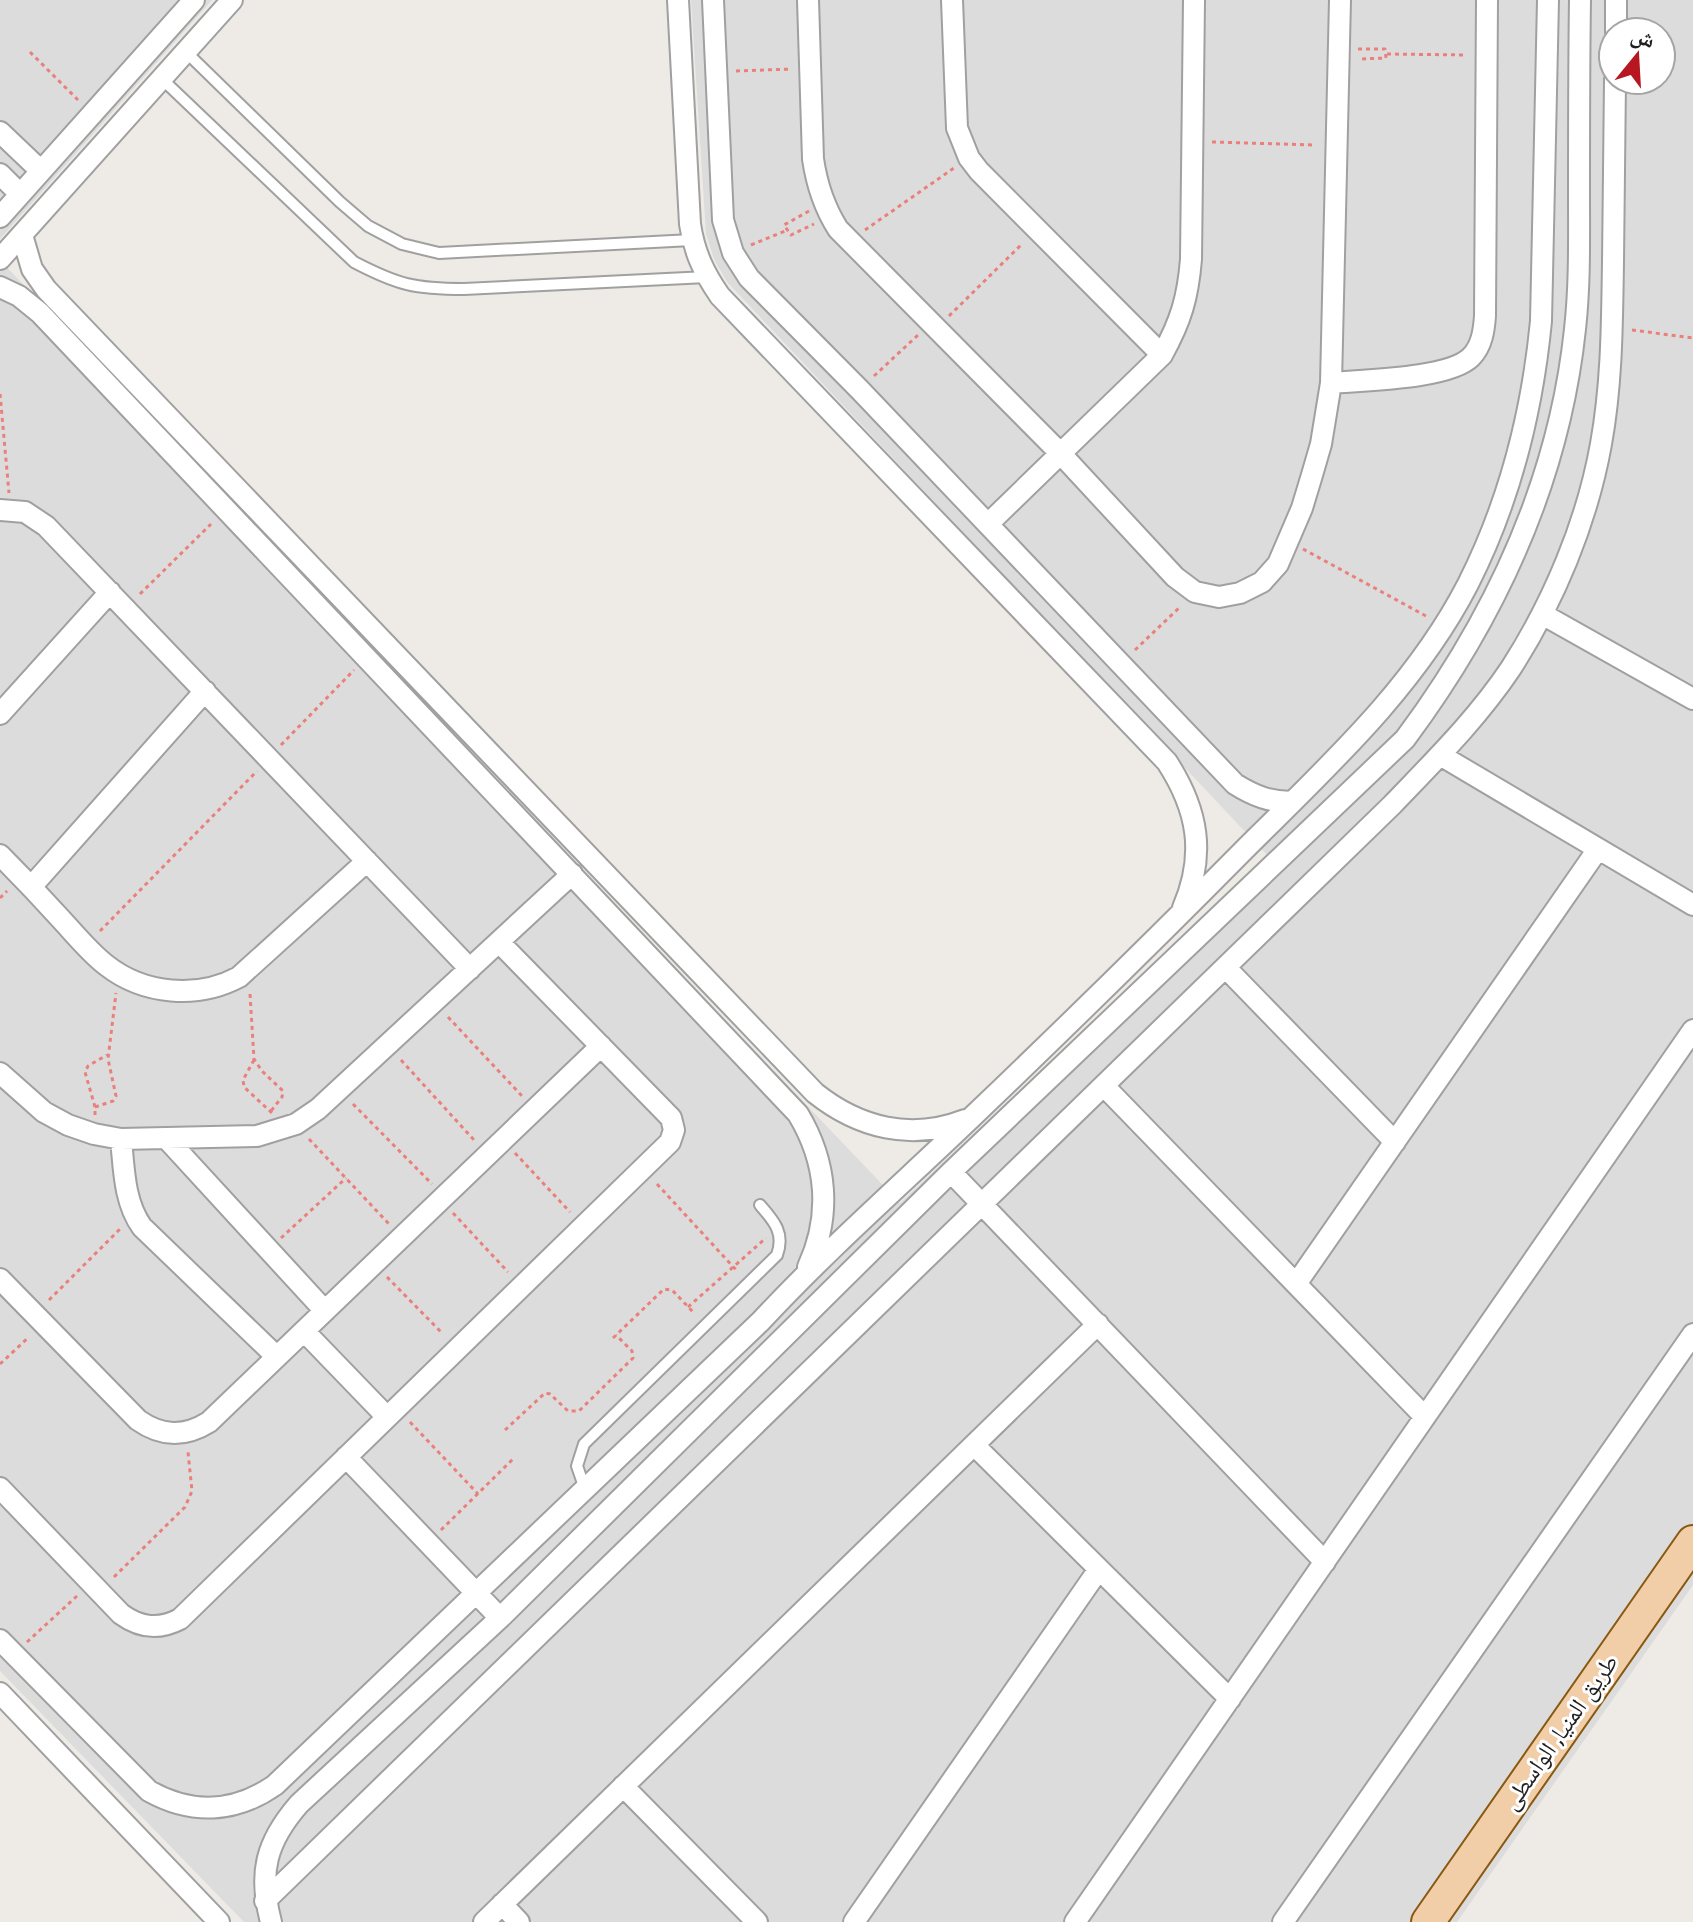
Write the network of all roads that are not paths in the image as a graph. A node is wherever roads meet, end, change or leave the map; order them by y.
1 (194, 0) edge
2 (232, 0) edge
3 (678, 0) edge
4 (713, 0) edge
5 (808, 0) edge
6 (952, 0) edge
7 (1194, 0) edge
8 (1340, 0) edge
9 (1487, 0) edge
10 (1548, 0) edge
11 (1580, 0) edge
12 (186, 52) junction
13 (162, 79) junction
14 (1615, 96) edge
15 (0, 132) edge
16 (41, 171) junction
17 (0, 174) edge
18 (20, 194) junction
19 (0, 217) edge
20 (22, 235) junction
21 (692, 240) junction
22 (0, 259) edge
23 (707, 277) junction
24 (0, 287) edge
25 (1162, 355) junction
26 (1331, 383) junction
27 (1061, 454) junction
28 (5, 509) edge
29 (988, 524) junction
30 (110, 592) junction
31 (1542, 614) junction
32 (205, 691) junction
33 (1693, 699) edge
34 (0, 714) edge
35 (1440, 755) junction
36 (1292, 802) junction
37 (1598, 849) junction
38 (0, 855) edge
39 (367, 861) junction
40 (572, 874) junction
41 (31, 887) junction
42 (1693, 905) edge
43 (1181, 914) junction
44 (499, 942) junction
45 (1226, 968) junction
46 (470, 969) junction
47 (1693, 1030) edge
48 (601, 1046) junction
49 (0, 1073) edge
50 (1104, 1086) junction
51 (972, 1117) junction
52 (166, 1138) junction
53 (121, 1139) junction
54 (1395, 1142) junction
55 (951, 1172) junction
56 (760, 1205) dead end
57 (983, 1205) junction
58 (806, 1272) junction
59 (0, 1279) edge
60 (1296, 1284) junction
61 (325, 1311) junction
62 (1098, 1324) junction
63 (304, 1331) junction
64 (1693, 1334) edge
65 (277, 1357) junction
66 (392, 1412) junction
67 (1425, 1417) junction
68 (974, 1445) junction
69 (346, 1457) junction
70 (0, 1488) edge
71 (585, 1489) junction
72 (1693, 1542) edge
73 (1325, 1562) junction
74 (1099, 1569) junction
75 (476, 1593) junction
76 (500, 1618) junction
77 (4, 1646) edge
78 (0, 1693) edge
79 (1230, 1699) junction
80 (623, 1786) junction
81 (265, 1901) junction
82 (502, 1904) junction
83 (219, 1922) edge
84 (271, 1922) edge
85 (484, 1922) edge
86 (519, 1922) edge
87 (757, 1922) edge
88 (854, 1922) edge
89 (1075, 1922) edge
90 (1283, 1922) edge
91 (1428, 1922) edge

1 - 16 street
2 - 12 street
3 - 21 street
4 - 29 street
5 - 27 street
6 - 25 street
7 - 25 street
8 - 26 street
9 - 26 street
10 - 36 street
11 - 55 street
12 - 13 street
12 - 21 lane
13 - 20 street
13 - 23 lane
14 - 31 street
15 - 16 street
16 - 18 street
17 - 18 street
18 - 19 street
20 - 22 street
20 - 51 street
21 - 23 street
23 - 43 street
24 - 40 street
25 - 27 street
26 - 27 street
27 - 29 street
28 - 30 street
29 - 36 street
30 - 32 street
30 - 34 street
31 - 33 street
31 - 35 street
32 - 39 street
32 - 41 street
35 - 37 street
35 - 45 street
36 - 43 street
37 - 42 street
37 - 54 street
38 - 41 street
39 - 41 street
39 - 46 street
40 - 44 street
40 - 58 street
43 - 51 street
44 - 46 street
44 - 48 street
45 - 50 street
45 - 54 street
46 - 52 street
47 - 67 street
48 - 61 street
48 - 66 street
49 - 53 street
50 - 57 street
50 - 60 street
51 - 58 street
52 - 53 street
52 - 61 street
53 - 65 street
54 - 60 street
55 - 57 street
55 - 76 street
56 - 71 lane
57 - 62 street
57 - 81 street
58 - 71 street
59 - 65 street
60 - 67 street
61 - 63 street
62 - 68 street
62 - 73 street
63 - 65 street
63 - 66 street
64 - 90 street
66 - 69 street
67 - 73 street
68 - 74 street
68 - 80 street
69 - 70 street
69 - 75 street
71 - 75 street
72 - 91 main road, طريق المنيا, الواسطى
73 - 79 street
74 - 79 street
74 - 88 street
75 - 76 street
75 - 77 street
76 - 81 street
78 - 83 street
79 - 89 street
80 - 82 street
80 - 87 street
81 - 84 street
82 - 85 street
82 - 86 street

